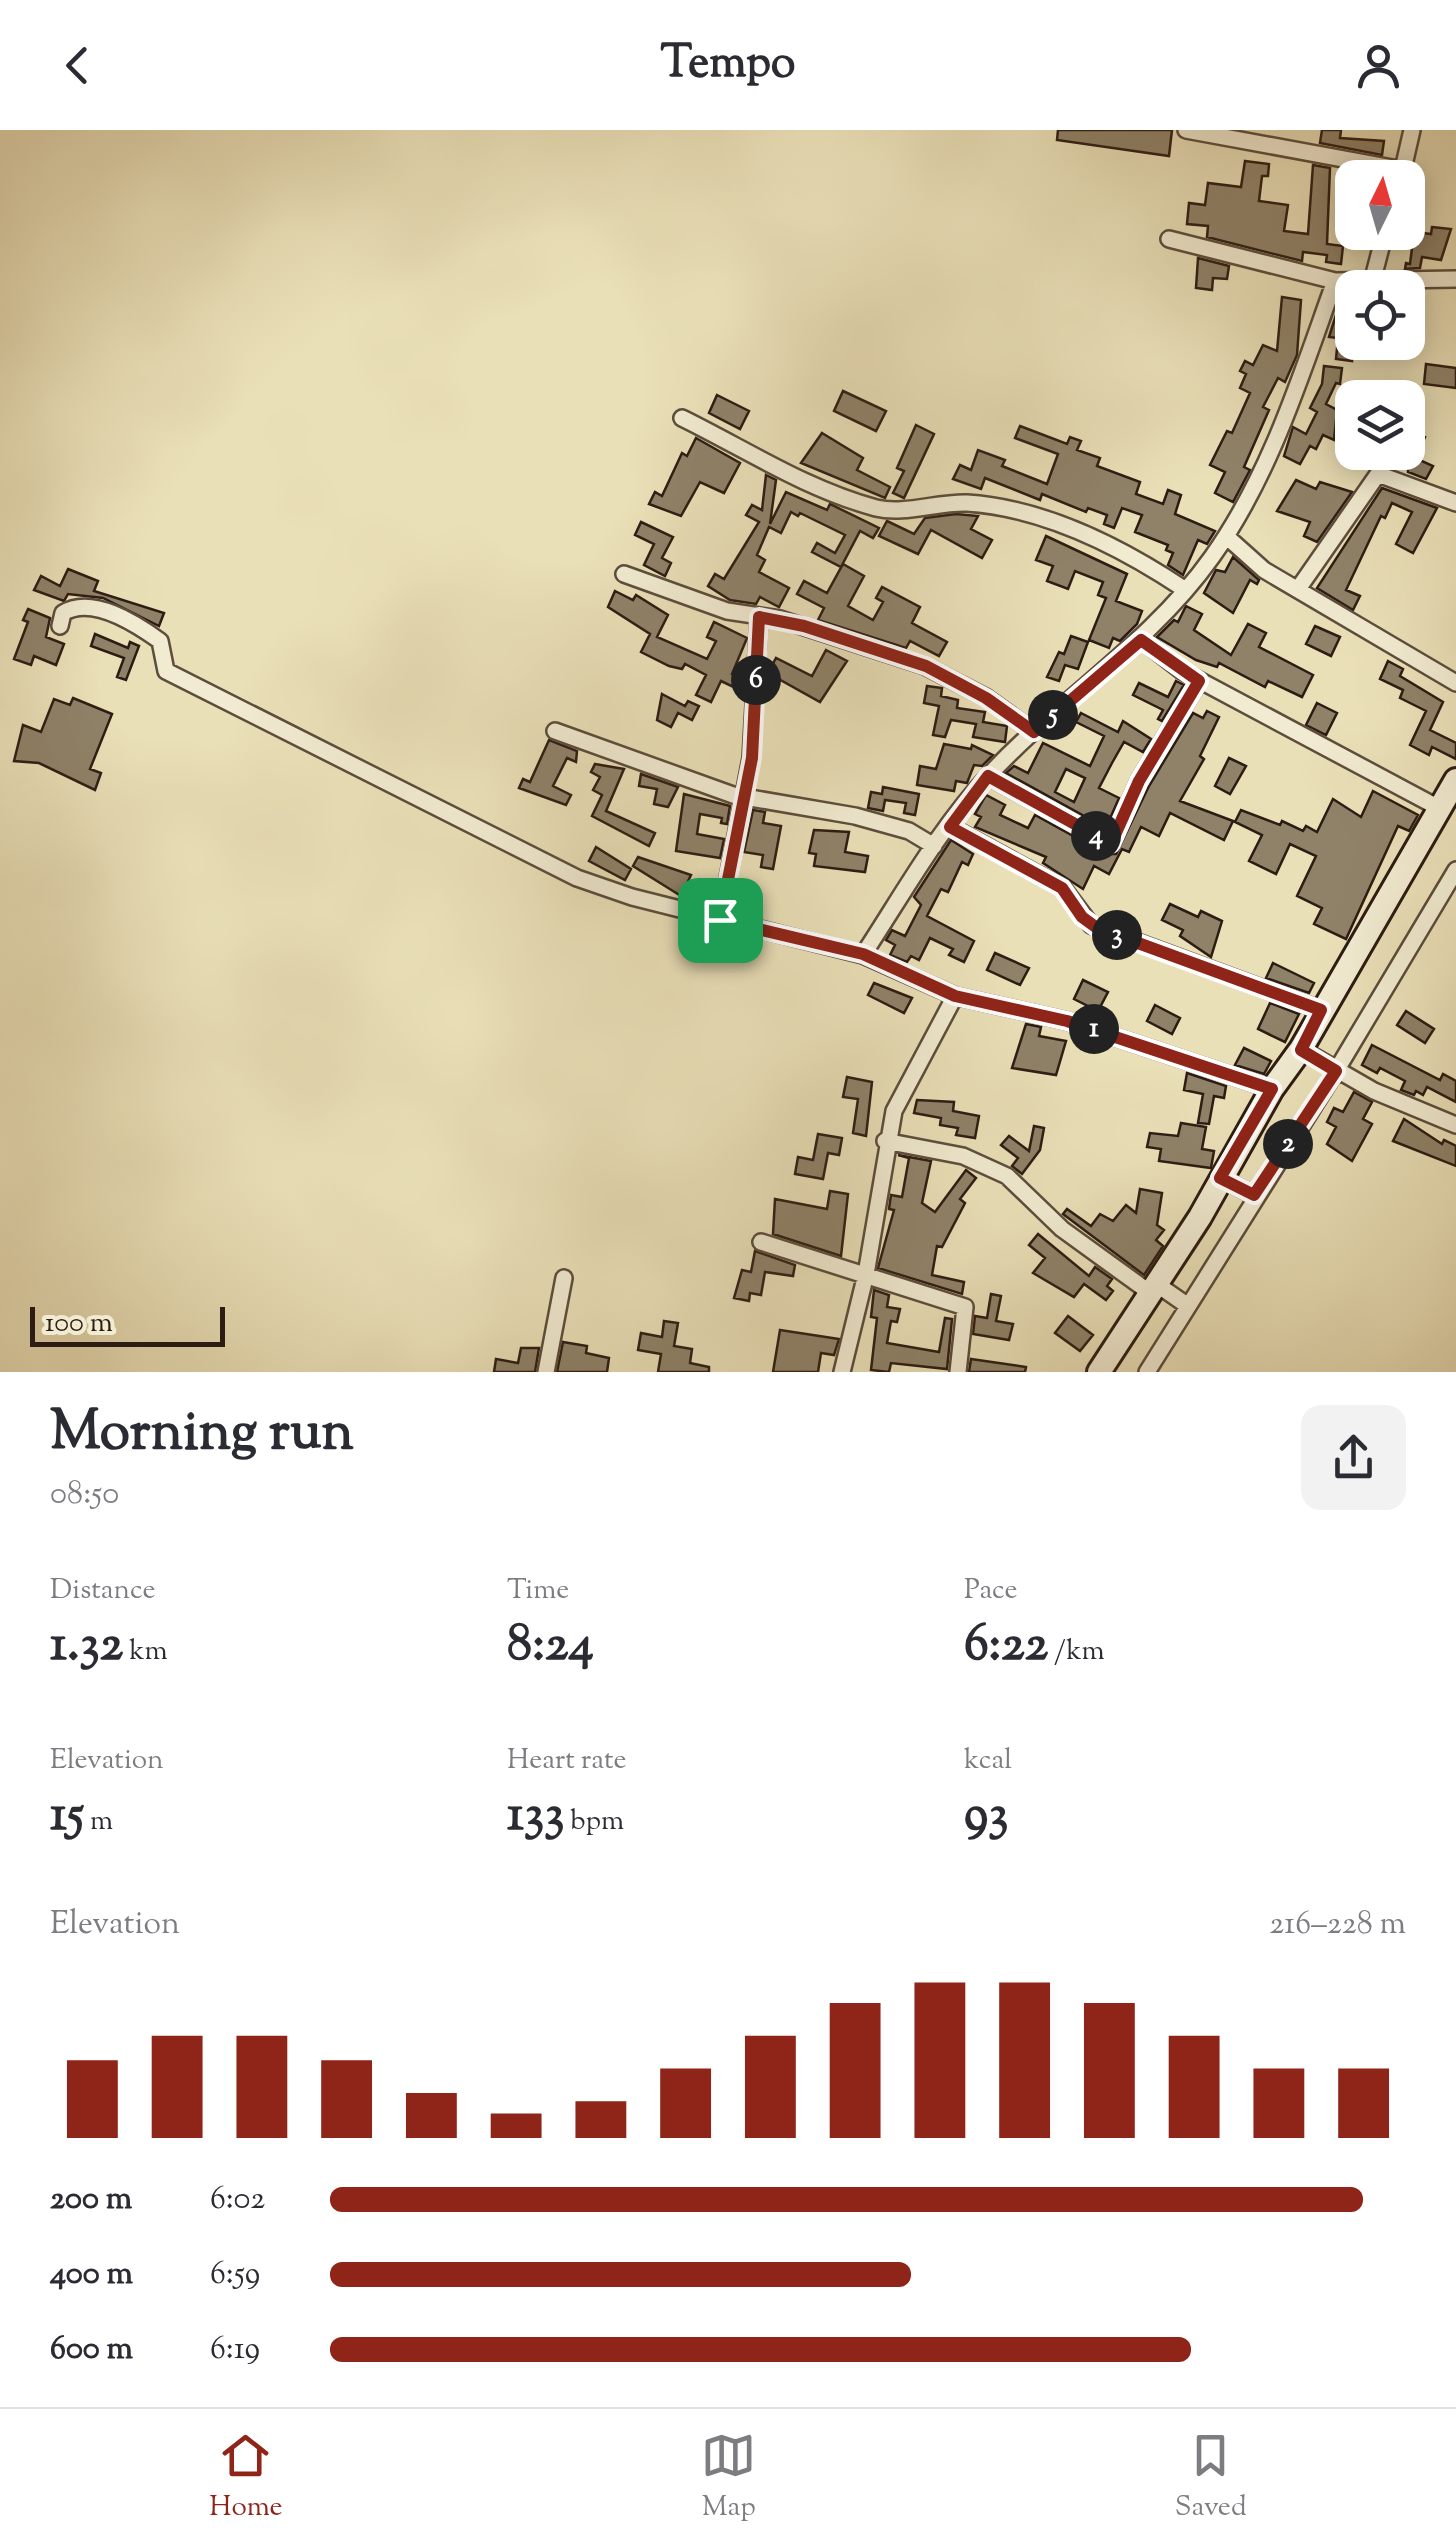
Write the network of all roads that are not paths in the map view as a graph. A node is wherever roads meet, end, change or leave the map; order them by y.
1 (1186, 130) edge
2 (1412, 130) edge
3 (1335, 160) edge
4 (1405, 160) edge
5 (1169, 239) dead end
6 (1456, 279) edge
7 (1425, 280) edge
8 (1335, 281) joint
9 (682, 418) dead end
10 (1456, 503) edge
11 (1226, 536) junction
12 (624, 574) dead end
13 (1184, 589) junction
14 (1298, 590) junction
15 (759, 617) junction
16 (60, 626) dead end
17 (1141, 640) junction
18 (1199, 681) junction
19 (1456, 683) edge
20 (555, 732) dead end
21 (1034, 732) junction
22 (988, 776) junction
23 (1456, 780) edge
24 (744, 798) junction
25 (1439, 808) junction
26 (950, 827) junction
27 (934, 846) junction
28 (1456, 870) edge
29 (720, 920) junction
30 (863, 954) junction
31 (955, 996) junction
32 (1321, 1010) junction
33 (1308, 1053) junction
34 (1336, 1071) junction
35 (1272, 1089) junction
36 (1456, 1126) edge
37 (885, 1141) junction
38 (1224, 1179) junction
39 (1253, 1194) junction
40 (761, 1242) dead end
41 (866, 1274) junction
42 (564, 1278) dead end
43 (1156, 1288) junction
44 (1186, 1304) junction
45 (546, 1372) edge
46 (842, 1372) edge
47 (958, 1372) edge
48 (1099, 1372) edge
49 (1147, 1372) edge

1 - 3 street
2 - 4 street
5 - 8 street
6 - 7 street
8 - 11 street
9 - 13 street
10 - 14 street
11 - 13 street
11 - 14 street
12 - 15 street
13 - 17 street
14 - 19 street
15 - 21 street
15 - 24 street
16 - 29 street
17 - 18 street
17 - 21 street
18 - 22 street
18 - 25 street
20 - 24 street
21 - 22 street
22 - 26 street
23 - 25 main road
24 - 27 street
24 - 29 street
25 - 32 main road
26 - 27 street
26 - 32 street
27 - 30 street
28 - 34 street
29 - 30 street
30 - 31 street
31 - 35 street
31 - 37 street
32 - 33 main road
33 - 34 street
33 - 35 main road
34 - 36 street
34 - 39 street
35 - 38 main road
37 - 41 street
37 - 43 street
38 - 39 street
38 - 43 main road
39 - 44 street
40 - 41 street
41 - 46 street
41 - 47 street
42 - 45 street
43 - 44 street
43 - 48 main road
44 - 49 street

